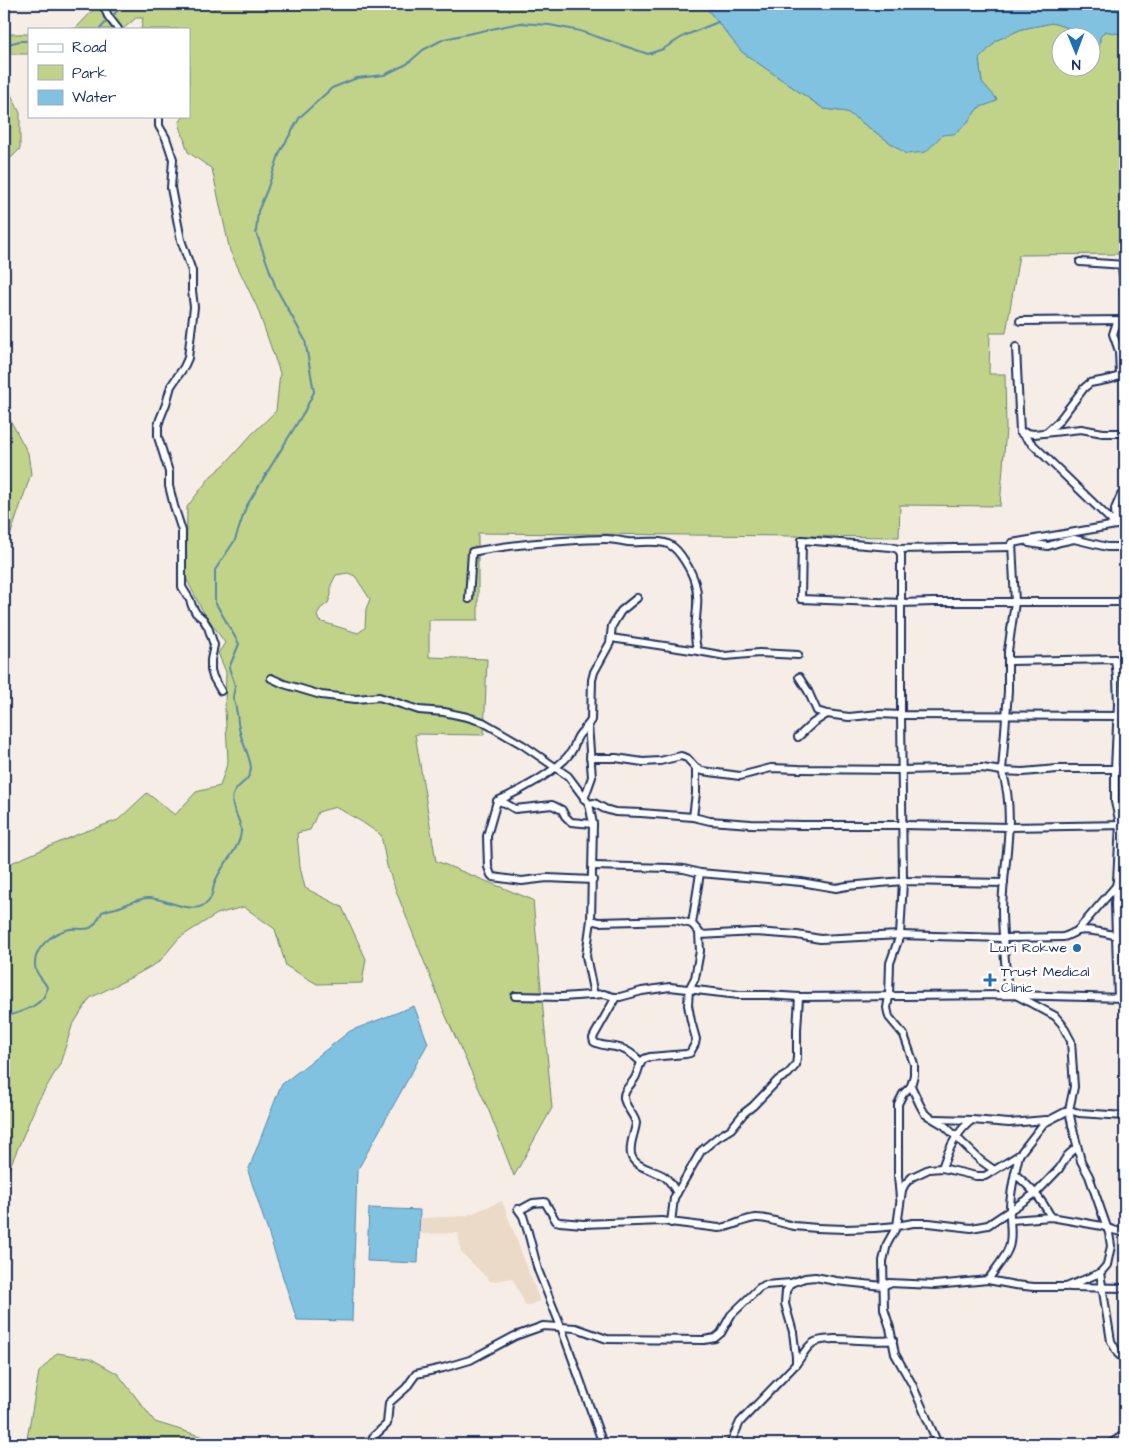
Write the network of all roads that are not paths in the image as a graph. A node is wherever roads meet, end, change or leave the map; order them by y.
1 (103, 4) edge
2 (117, 28) edge
3 (159, 118) edge
4 (1080, 262) dead end
5 (1124, 265) edge
6 (1125, 300) edge
7 (1020, 321) dead end
8 (1125, 321) edge
9 (1016, 347) dead end
10 (1123, 374) edge
11 (1048, 431) junction
12 (1020, 432) junction
13 (1125, 433) edge
14 (1125, 494) edge
15 (1116, 525) junction
16 (1011, 545) junction
17 (1125, 547) edge
18 (898, 549) junction
19 (637, 598) dead end
20 (469, 599) dead end
21 (1015, 602) junction
22 (1125, 602) edge
23 (901, 603) junction
24 (611, 638) junction
25 (698, 651) junction
26 (798, 655) dead end
27 (1008, 661) junction
28 (799, 677) dead end
29 (271, 678) dead end
30 (222, 691) dead end
31 (1125, 697) edge
32 (1118, 704) junction
33 (827, 714) junction
34 (901, 715) junction
35 (1006, 715) junction
36 (1117, 716) junction
37 (1125, 716) edge
38 (588, 725) junction
39 (798, 737) dead end
40 (590, 758) junction
41 (556, 767) junction
42 (696, 768) junction
43 (1125, 769) edge
44 (902, 770) junction
45 (1115, 770) junction
46 (1002, 771) junction
47 (497, 801) junction
48 (586, 801) junction
49 (693, 817) junction
50 (593, 824) junction
51 (903, 825) junction
52 (1122, 825) edge
53 (1009, 827) junction
54 (593, 866) junction
55 (700, 873) junction
56 (593, 880) junction
57 (903, 881) junction
58 (1125, 881) edge
59 (1004, 884) junction
60 (1116, 884) junction
61 (591, 920) junction
62 (692, 924) junction
63 (1077, 931) junction
64 (700, 935) junction
65 (900, 935) junction
66 (1116, 936) junction
67 (1003, 938) junction
68 (1125, 938) edge
69 (695, 978) junction
70 (689, 989) junction
71 (706, 991) junction
72 (594, 995) junction
73 (1008, 995) junction
74 (515, 996) dead end
75 (890, 996) junction
76 (1016, 996) junction
77 (616, 997) junction
78 (799, 997) junction
79 (1122, 998) edge
80 (641, 1062) junction
81 (911, 1086) junction
82 (1070, 1110) junction
83 (1125, 1116) edge
84 (934, 1119) junction
85 (1050, 1119) junction
86 (972, 1120) junction
87 (957, 1136) junction
88 (1077, 1147) junction
89 (1019, 1155) junction
90 (942, 1168) junction
91 (994, 1170) junction
92 (1015, 1174) junction
93 (677, 1193) junction
94 (1036, 1193) junction
95 (900, 1198) junction
96 (1010, 1210) junction
97 (1051, 1217) junction
98 (1011, 1220) junction
99 (671, 1223) junction
100 (897, 1226) junction
101 (1106, 1227) junction
102 (1125, 1233) edge
103 (1100, 1273) junction
104 (988, 1280) junction
105 (791, 1283) junction
106 (883, 1286) junction
107 (1066, 1287) junction
108 (1102, 1287) junction
109 (1125, 1288) edge
110 (560, 1327) junction
111 (893, 1340) junction
112 (1125, 1360) edge
113 (796, 1364) junction
114 (1125, 1434) edge
115 (371, 1444) edge
116 (604, 1444) edge
117 (730, 1444) edge
118 (938, 1444) edge
119 (1110, 1444) edge

1 - 2 street
3 - 30 street
4 - 5 street
5 - 6 street
7 - 8 street
8 - 10 street
9 - 12 street
10 - 11 street
11 - 12 street
11 - 13 street
12 - 15 street
14 - 15 street
15 - 16 street
16 - 17 street
16 - 18 street
16 - 21 street
18 - 23 street
18 - 23 street
19 - 24 street
20 - 25 street
21 - 22 street
21 - 23 street
21 - 27 street
23 - 34 street
24 - 25 street
24 - 38 street
25 - 26 street
27 - 32 street
27 - 35 street
28 - 33 street
29 - 41 street
31 - 32 street
32 - 36 street
33 - 34 street
33 - 39 street
34 - 35 street
34 - 44 street
35 - 36 street
35 - 46 street
36 - 37 street
36 - 45 street
38 - 40 street
38 - 41 street
40 - 42 street
40 - 48 street
41 - 47 street
41 - 48 street
42 - 44 street
42 - 49 street
43 - 45 street
44 - 46 street
44 - 51 street
45 - 46 street
45 - 52 street
46 - 53 street
47 - 50 street
47 - 56 street
48 - 49 street
48 - 50 street
49 - 51 street
50 - 54 street
51 - 53 street
51 - 57 street
52 - 53 street
52 - 60 street
53 - 59 street
54 - 55 street
54 - 56 street
55 - 57 street
55 - 62 street
56 - 61 street
57 - 59 street
57 - 65 street
58 - 60 street
59 - 67 street
60 - 63 street
60 - 66 street
61 - 62 street
61 - 72 street
62 - 64 street
63 - 66 street
63 - 67 street
64 - 65 street
64 - 69 street
65 - 67 street
65 - 75 street
66 - 68 street
66 - 79 street
67 - 73 street
69 - 70 street
69 - 71 street
70 - 71 street
70 - 77 street
70 - 80 street
71 - 78 street
72 - 74 street
72 - 77 street
73 - 75 street
73 - 76 street
75 - 78 street
75 - 81 street
76 - 79 street
76 - 82 street
77 - 80 street
78 - 93 street
80 - 93 street
81 - 84 street
81 - 95 street
82 - 83 street
82 - 85 street
82 - 88 street
84 - 86 street
84 - 87 street
85 - 86 street
85 - 89 street
86 - 87 street
87 - 90 street
87 - 91 street
88 - 94 street
88 - 101 street
89 - 91 street
89 - 92 street
90 - 91 street
90 - 95 street
92 - 94 street
92 - 96 street
93 - 99 street
94 - 96 street
94 - 97 street
95 - 100 street
96 - 98 street
96 - 100 street
97 - 98 street
97 - 101 street
98 - 104 street
99 - 100 street
99 - 110 street
100 - 106 street
101 - 102 street
101 - 103 street
103 - 107 street
103 - 108 street
104 - 106 street
104 - 107 street
105 - 106 street
105 - 110 street
105 - 113 street
106 - 111 street
107 - 108 street
108 - 109 street
108 - 112 street
110 - 115 street
110 - 116 street
111 - 113 street
111 - 118 street
113 - 117 street
114 - 119 street

